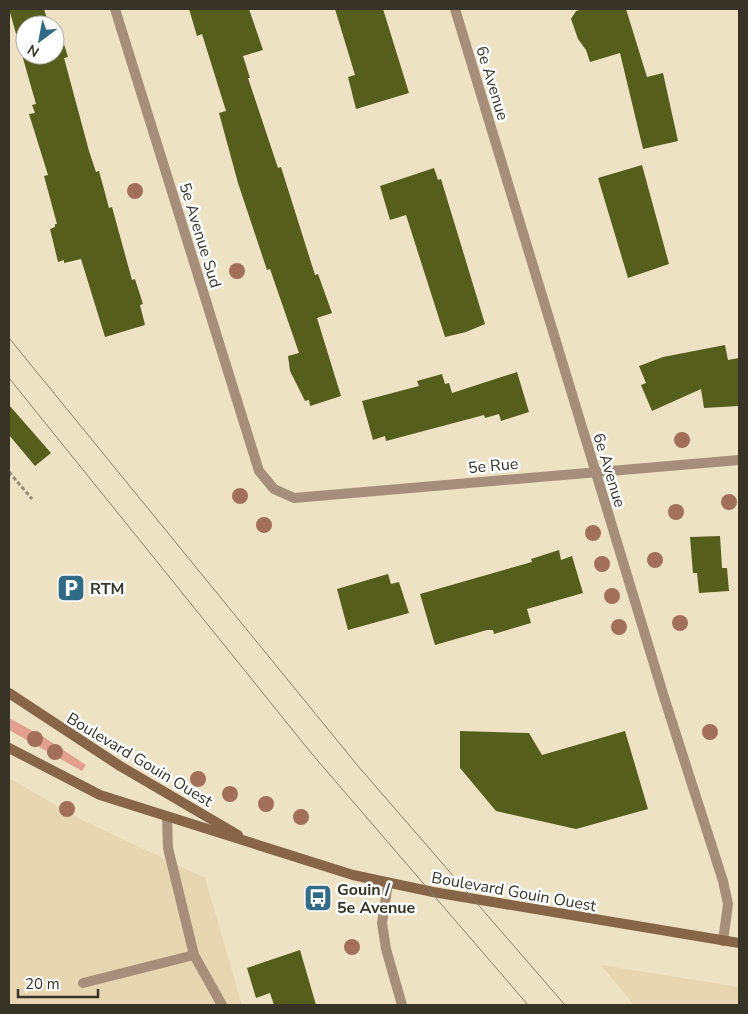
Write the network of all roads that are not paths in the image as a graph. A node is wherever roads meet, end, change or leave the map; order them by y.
1 (115, 9) edge
2 (455, 9) edge
3 (739, 460) edge
4 (595, 470) junction
5 (259, 471) joint
6 (9, 693) edge
7 (9, 748) edge
8 (167, 818) junction
9 (259, 846) junction
10 (388, 883) junction
11 (723, 941) junction
12 (739, 943) edge
13 (194, 955) junction
14 (83, 983) dead end
15 (222, 1005) edge
16 (402, 1005) edge

1 - 5 street, 5e Avenue Sud
2 - 4 street, 6e Avenue
3 - 4 street, 5e Rue
4 - 5 street, 5e Rue
4 - 11 street, 6e Avenue
6 - 9 main road, Boulevard Gouin Ouest
7 - 8 main road, Boulevard Gouin Ouest
8 - 9 main road, Boulevard Gouin Ouest
8 - 13 street
9 - 10 main road, Boulevard Gouin Ouest
10 - 11 main road, Boulevard Gouin Ouest
10 - 16 street
11 - 12 main road, Boulevard Gouin Ouest
13 - 14 street
13 - 15 street

